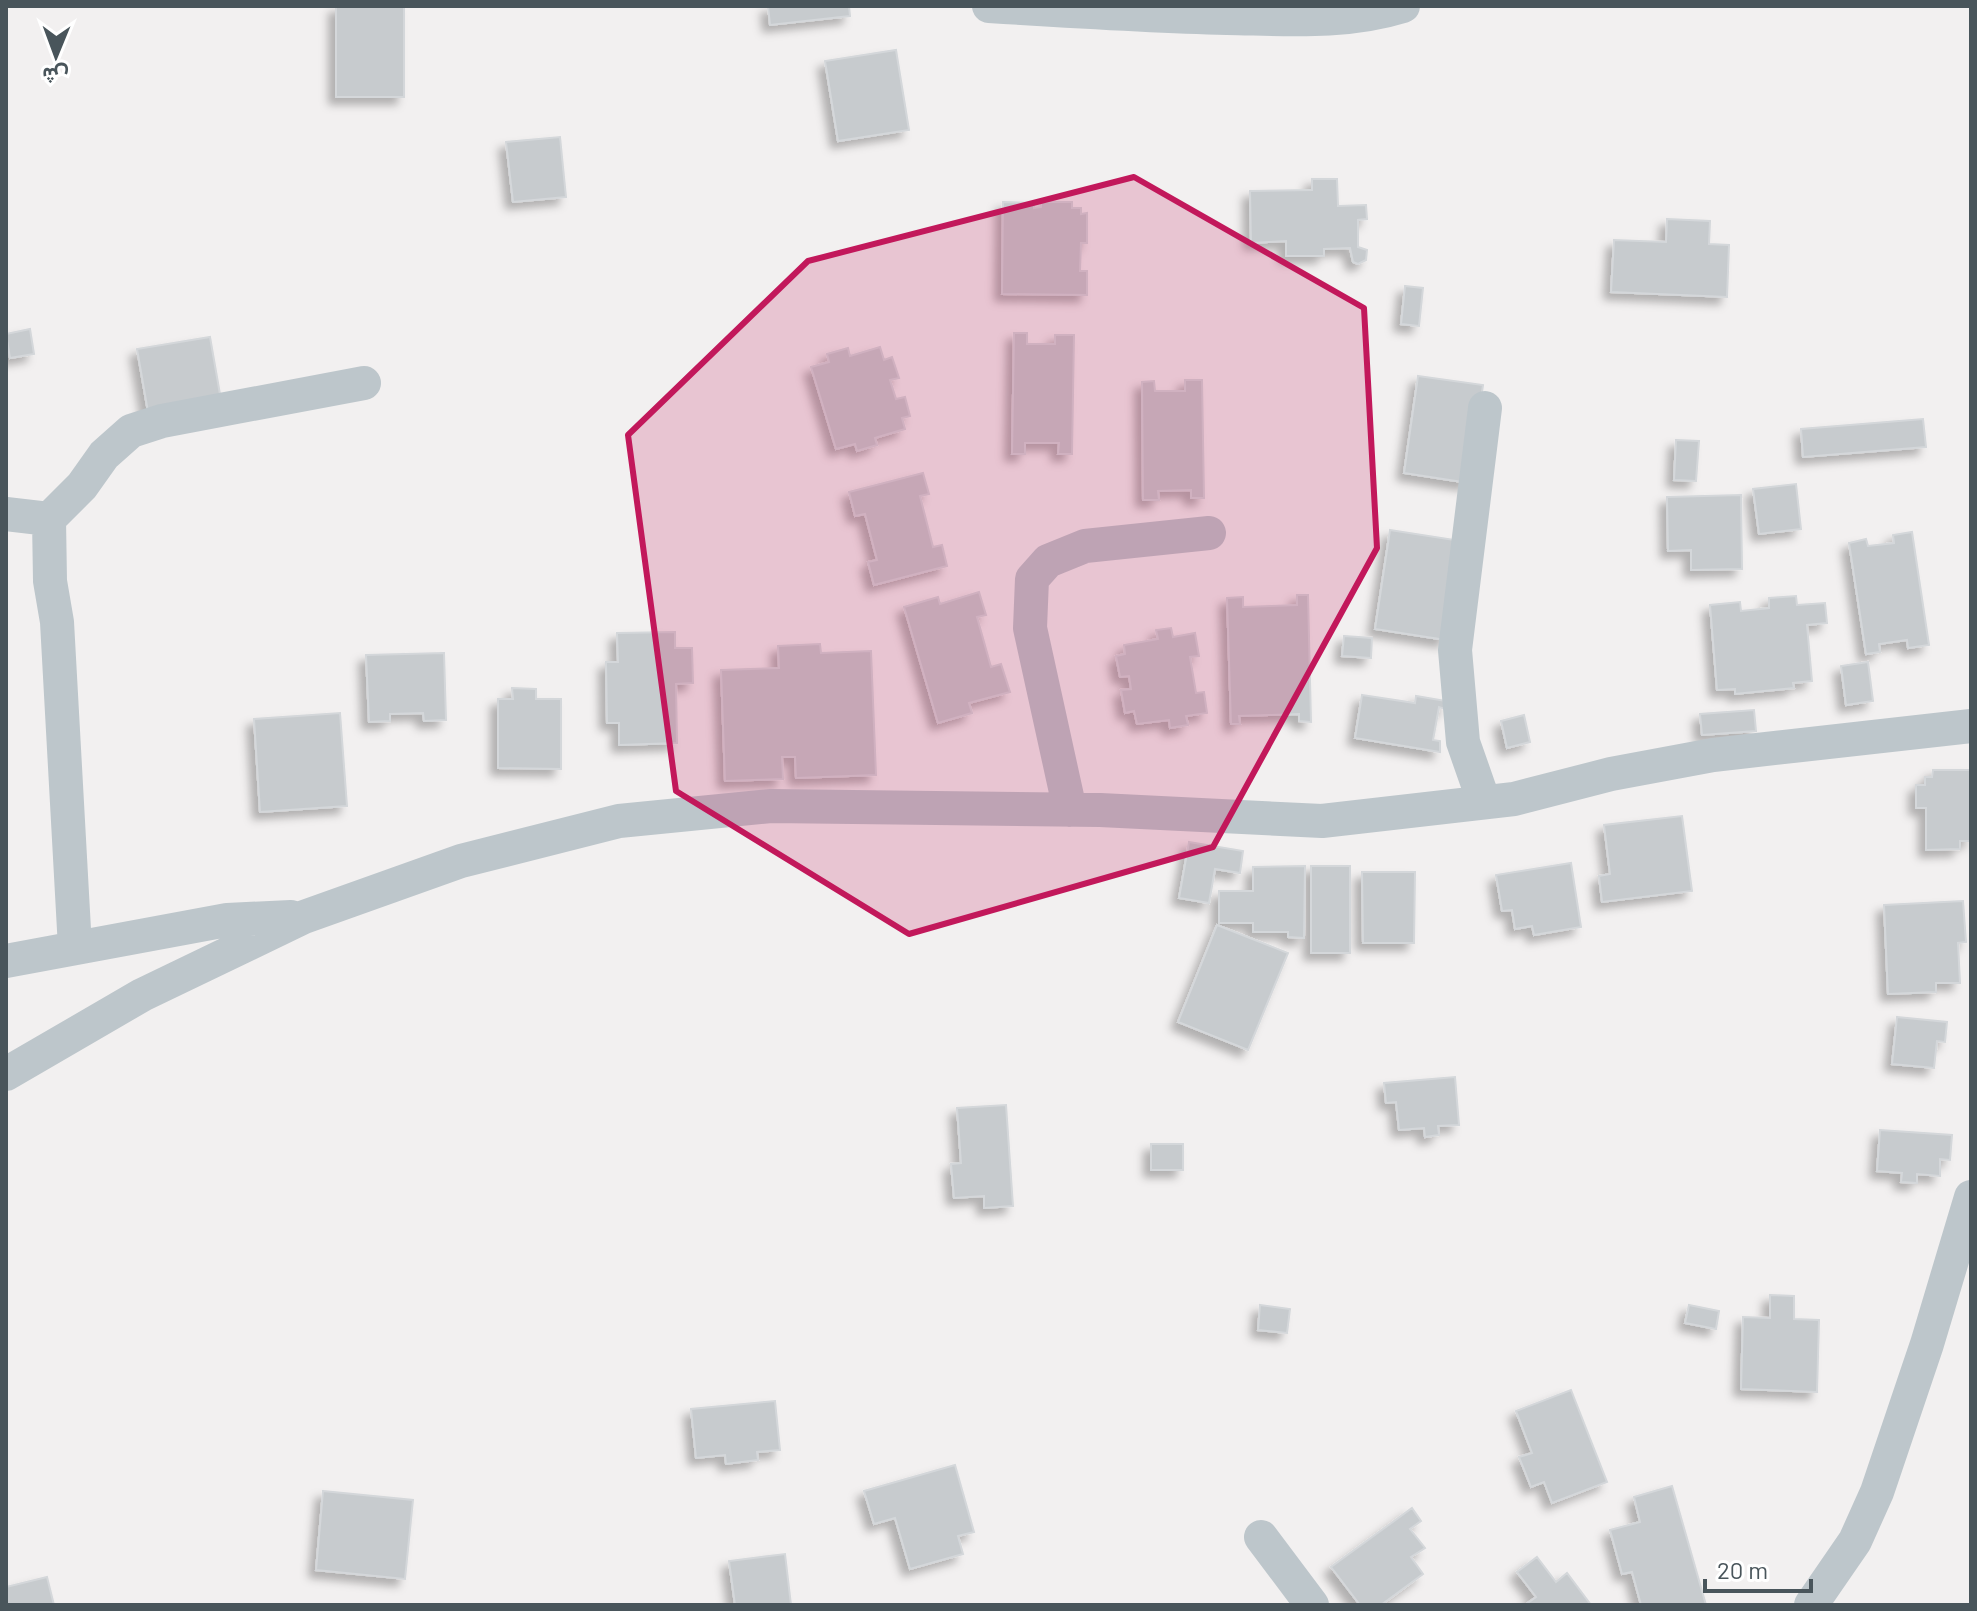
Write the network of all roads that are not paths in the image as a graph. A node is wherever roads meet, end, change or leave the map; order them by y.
1 (989, 6) edge
2 (1403, 6) edge
3 (364, 383) dead end
4 (1485, 408) dead end
5 (6, 514) edge
6 (49, 519) junction
7 (1209, 533) dead end
8 (1971, 726) edge
9 (1484, 802) junction
10 (1070, 810) junction
11 (304, 917) junction
12 (75, 948) junction
13 (6, 961) edge
14 (6, 1074) edge
15 (1971, 1197) edge
16 (1261, 1537) dead end
17 (1312, 1605) edge
18 (1811, 1605) edge

1 - 2 street
3 - 6 street
4 - 9 street
5 - 6 street
6 - 12 street
7 - 10 street
8 - 9 street
9 - 10 street
10 - 11 street
11 - 12 street
11 - 14 street
12 - 13 street
15 - 18 street
16 - 17 street

